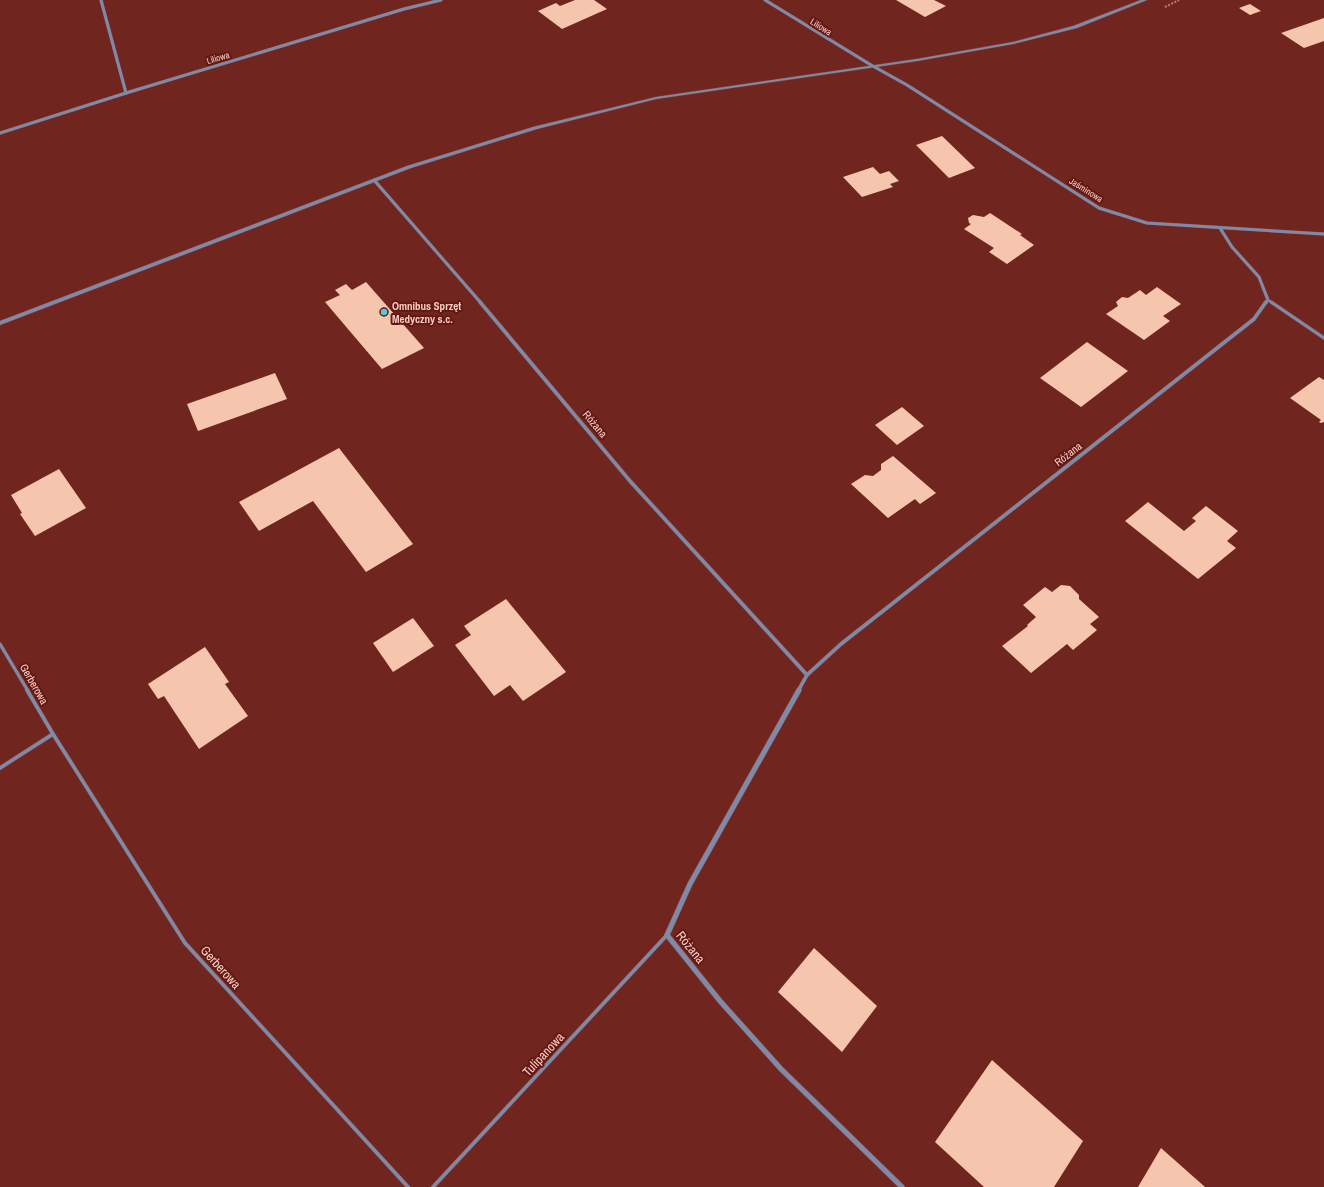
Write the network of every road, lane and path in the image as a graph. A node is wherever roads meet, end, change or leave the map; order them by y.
1 (101, 0) edge
2 (441, 0) edge
3 (765, 0) edge
4 (1145, 0) edge
5 (1179, 0) edge
6 (1165, 7) dead end
7 (871, 66) junction
8 (126, 93) junction
9 (0, 132) edge
10 (374, 180) junction
11 (1220, 228) junction
12 (1324, 234) edge
13 (1268, 300) junction
14 (0, 323) edge
15 (1324, 338) edge
16 (0, 644) edge
17 (807, 675) junction
18 (53, 734) junction
19 (0, 768) edge
20 (667, 935) junction
21 (408, 1187) edge
22 (434, 1187) edge
23 (902, 1187) edge

1 - 8 street
2 - 8 street, Liliowa
3 - 7 street, Liliowa
4 - 7 street
5 - 6 path
7 - 10 street
7 - 11 street, Jaśminowa
8 - 9 street, Liliowa
10 - 14 street
10 - 17 street, Różana
11 - 12 street, Jaśminowa
11 - 13 street
13 - 15 lane
13 - 17 street, Różana
16 - 18 lane, Gerberowa
17 - 20 street, Różana
18 - 19 lane
18 - 21 lane, Gerberowa
20 - 22 lane, Tulipanowa
20 - 23 street, Różana

